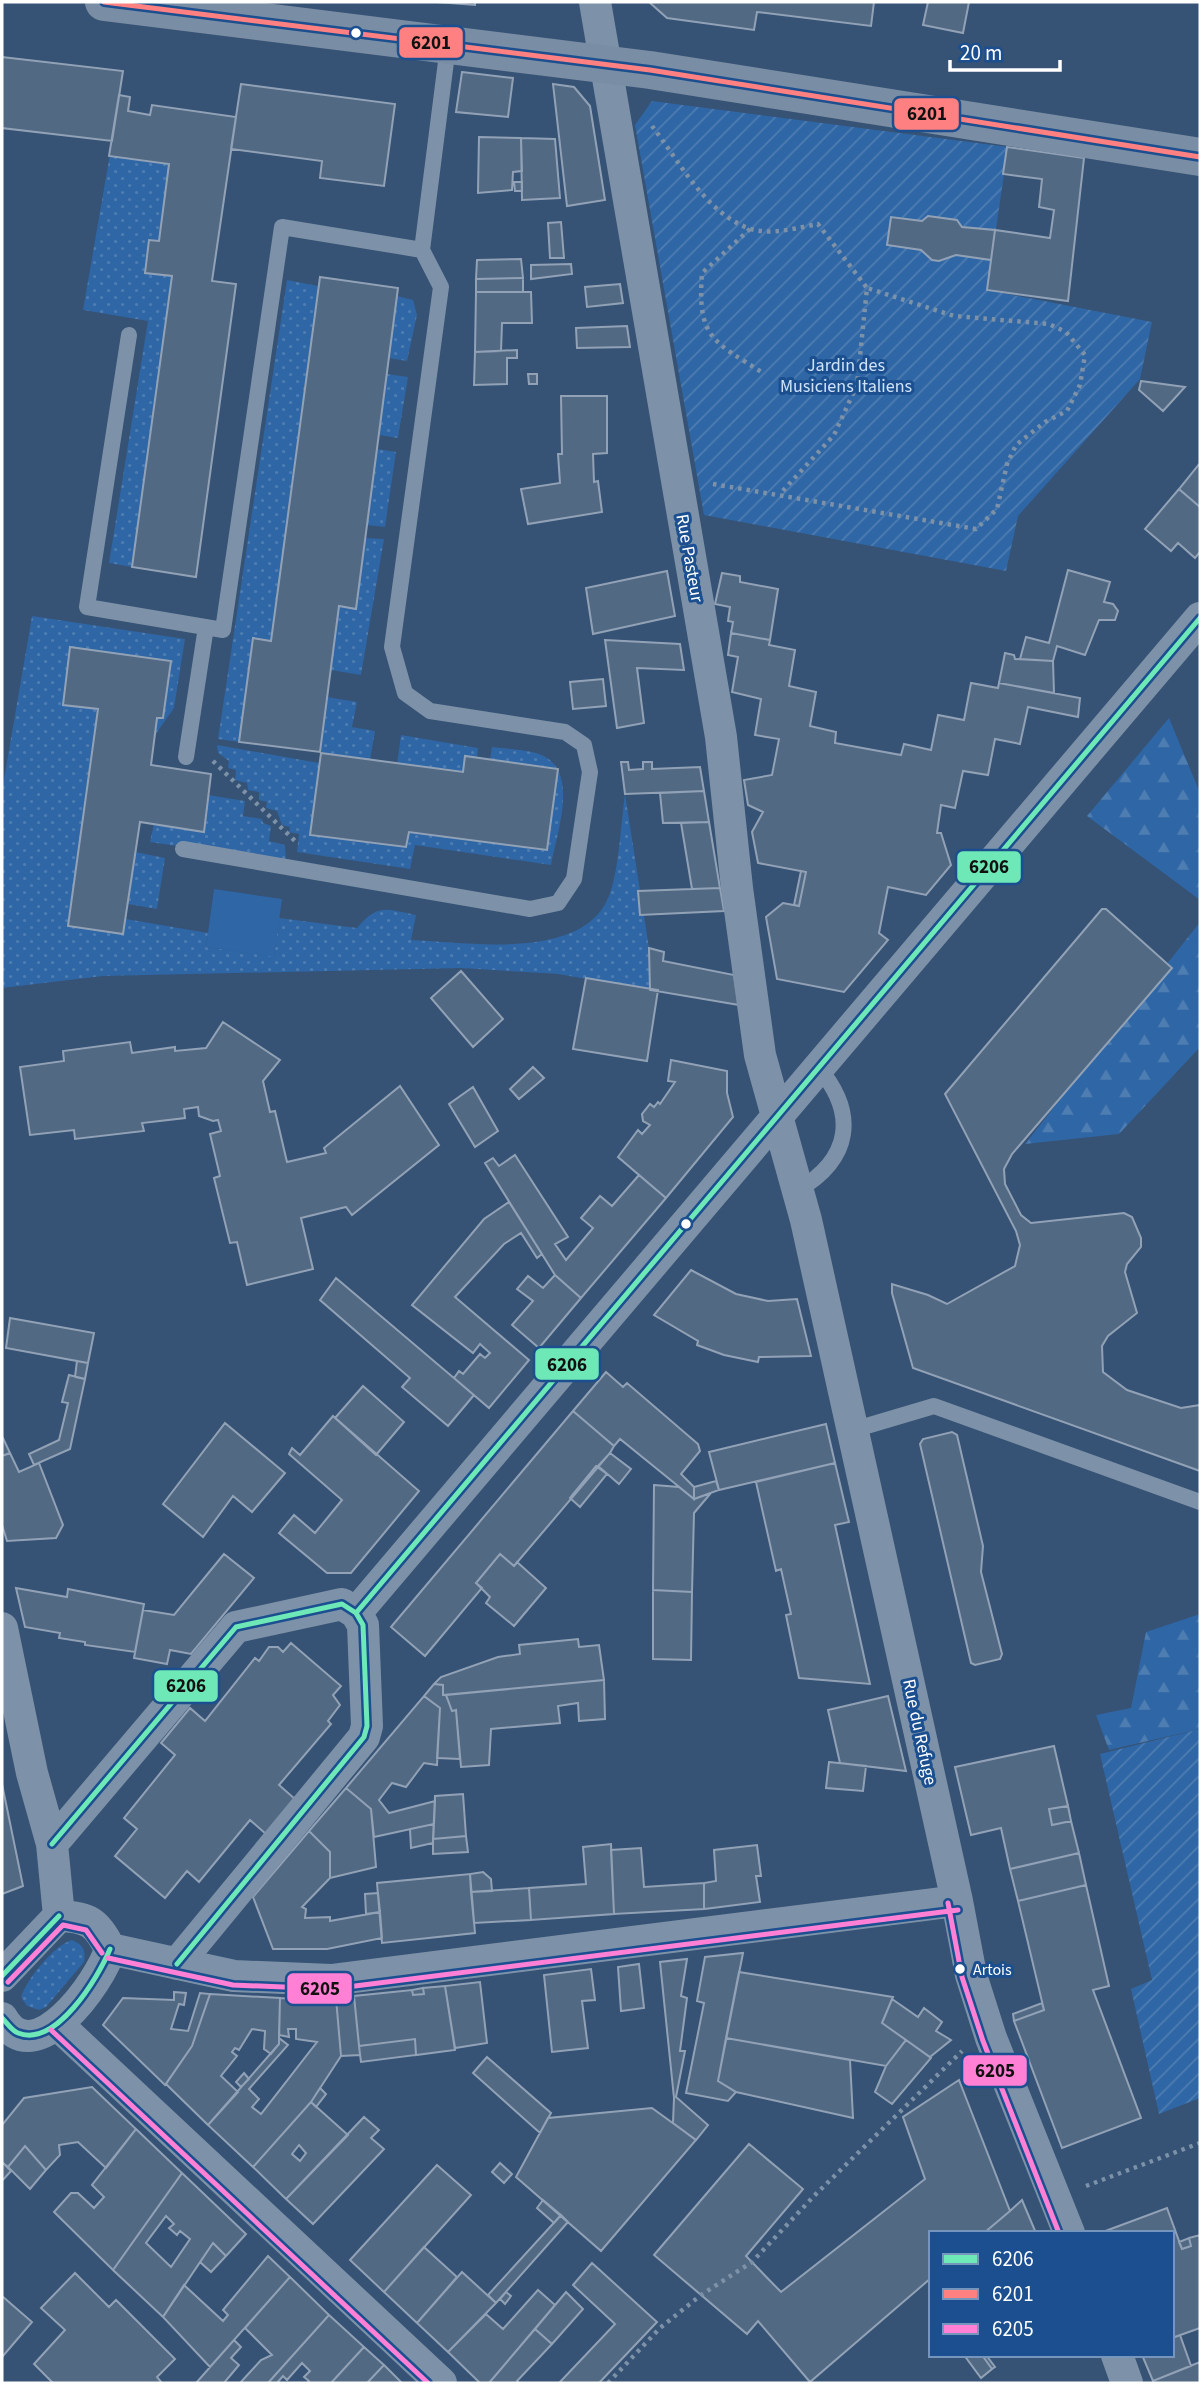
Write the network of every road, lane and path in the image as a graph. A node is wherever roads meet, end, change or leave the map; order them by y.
1 (104, 2) edge
2 (595, 2) edge
3 (448, 46) junction
4 (607, 65) junction
5 (643, 115) dead end
6 (1200, 156) edge
7 (750, 229) junction
8 (422, 250) junction
9 (866, 288) junction
10 (130, 335) dead end
11 (763, 373) dead end
12 (712, 483) dead end
13 (779, 494) junction
14 (1200, 618) edge
15 (206, 627) junction
16 (189, 738) junction
17 (186, 757) dead end
18 (183, 849) dead end
19 (292, 868) junction
20 (818, 1067) junction
21 (777, 1115) junction
22 (798, 1190) junction
23 (853, 1430) junction
24 (1200, 1502) edge
25 (356, 1612) junction
26 (2, 1628) edge
27 (52, 1844) junction
28 (957, 1901) junction
29 (59, 1916) junction
30 (110, 1950) junction
31 (177, 1964) junction
32 (2, 1976) edge
33 (57, 2024) junction
34 (4, 2028) edge
35 (991, 2038) junction
36 (1200, 2143) edge
37 (1055, 2197) junction
38 (1068, 2231) edge
39 (1117, 2357) edge
40 (441, 2383) edge
41 (608, 2383) edge
42 (1127, 2383) edge

1 - 3 main road
2 - 4 street, Rue Pasteur
3 - 4 main road
3 - 8 lane
4 - 6 main road
4 - 21 street, Rue Pasteur
5 - 7 path
7 - 9 path
7 - 11 path
8 - 15 lane
8 - 19 lane
9 - 13 path
9 - 13 path
10 - 15 lane
12 - 13 path
14 - 20 street
15 - 16 lane
16 - 17 lane
16 - 19 path
18 - 19 lane
20 - 21 street
20 - 22 lane
21 - 22 street, Rue Pasteur
21 - 25 street
22 - 23 street, Rue du Refuge
23 - 24 lane
23 - 28 street, Rue du Refuge
25 - 27 street
25 - 31 street
26 - 27 street
27 - 29 street
28 - 31 street
28 - 35 street, Rue du Refuge
29 - 30 street
29 - 32 street
30 - 31 street
30 - 33 street
33 - 34 street
33 - 40 street
35 - 37 street, Rue du Refuge
35 - 41 path
36 - 37 path
37 - 38 street, Rue du Refuge
39 - 42 street

